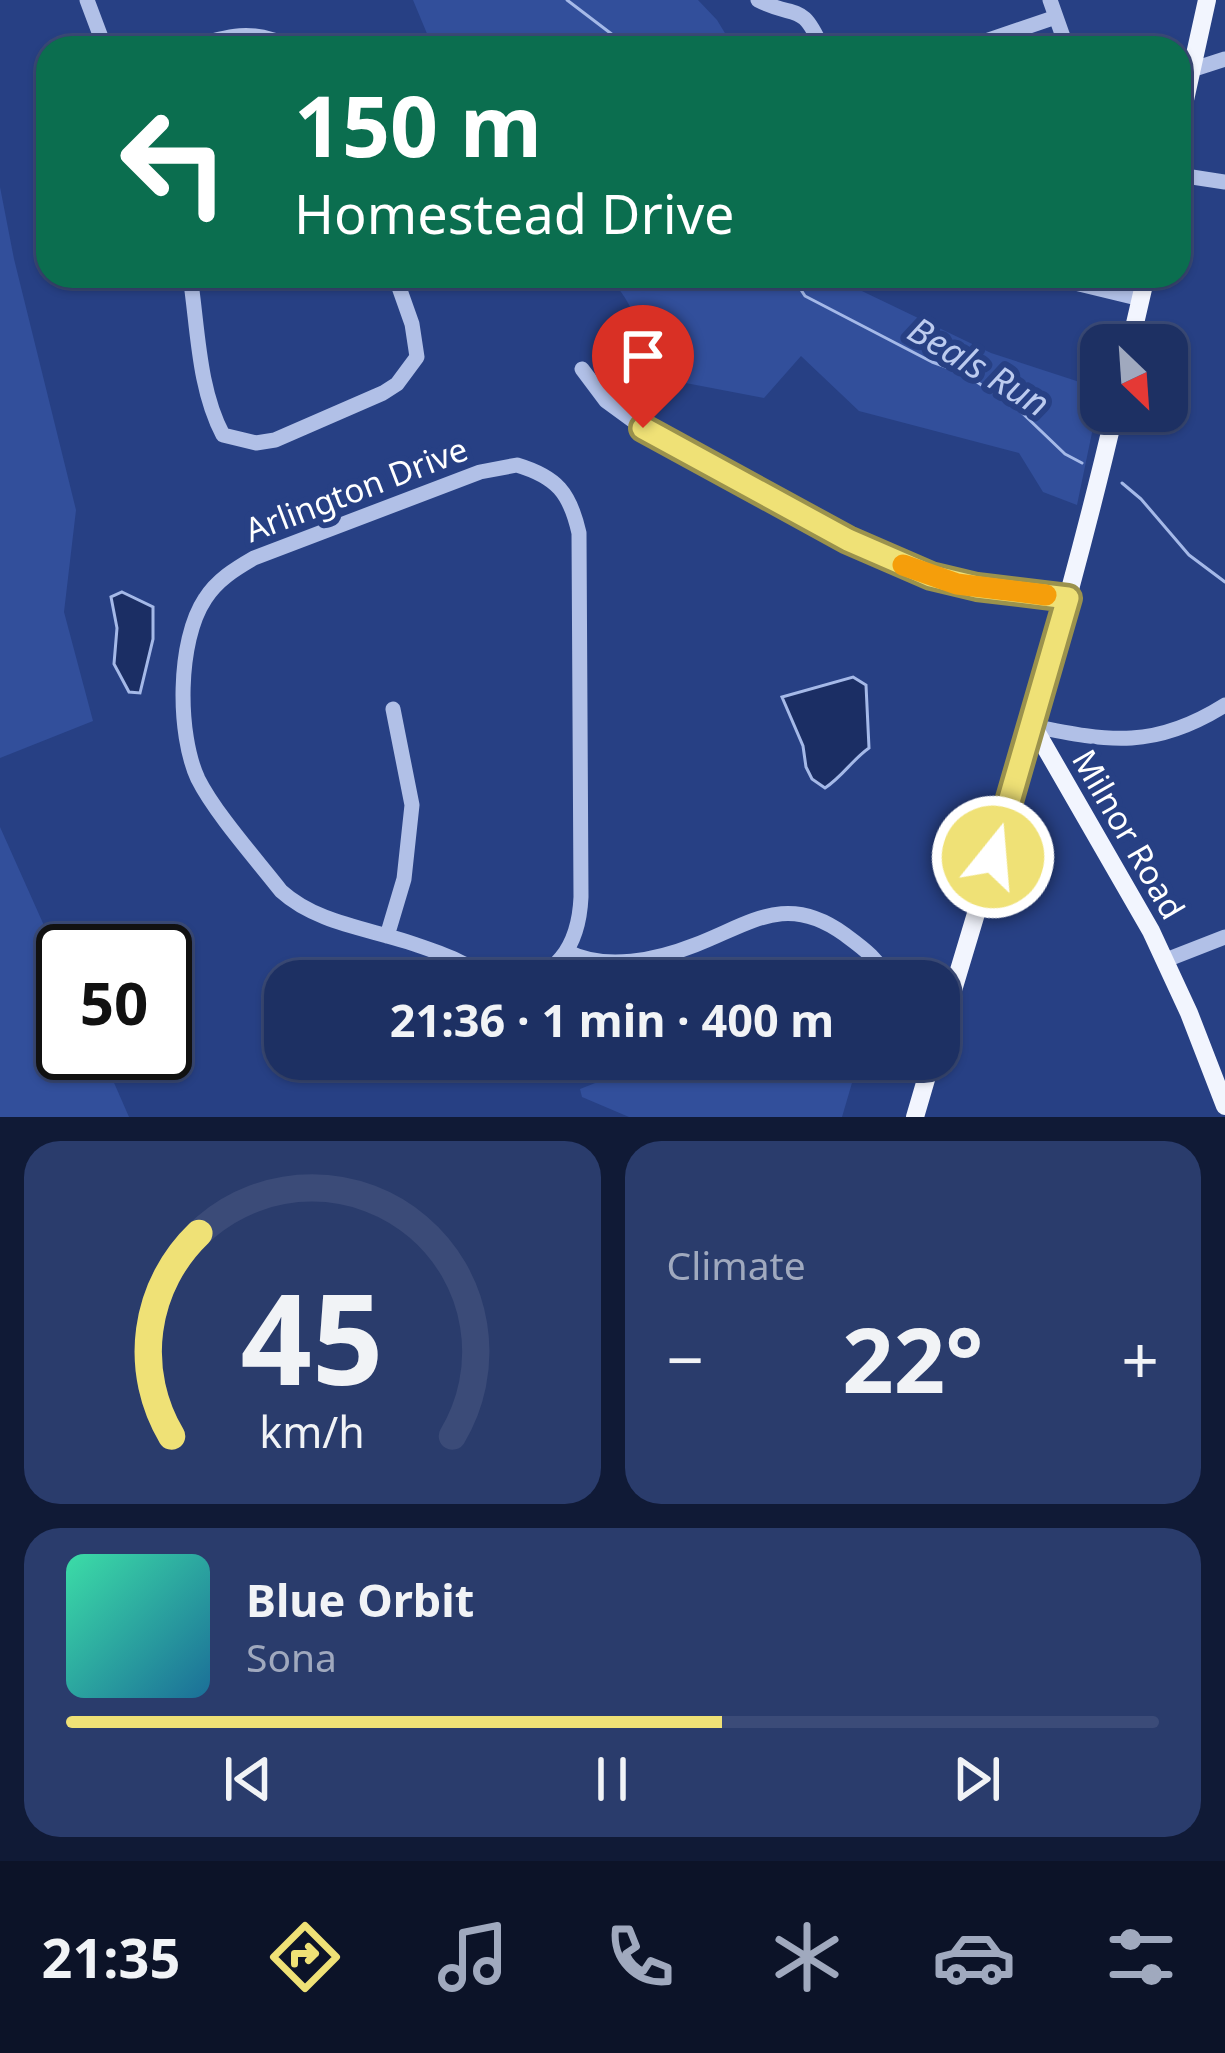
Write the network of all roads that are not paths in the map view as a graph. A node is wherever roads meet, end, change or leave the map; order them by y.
1 (87, 0) edge
2 (758, 0) edge
3 (1050, 0) edge
4 (1207, 0) edge
5 (788, 4) edge
6 (1056, 17) junction
7 (100, 36) edge
8 (816, 36) edge
9 (1000, 36) edge
10 (1063, 36) edge
11 (1225, 59) edge
12 (1191, 70) joint
13 (1191, 177) edge
14 (1225, 182) edge
15 (192, 288) edge
16 (399, 288) edge
17 (1096, 288) edge
18 (1143, 288) edge
19 (1141, 299) junction
20 (1135, 324) edge
21 (582, 369) dead end
22 (1110, 432) edge
23 (1068, 598) junction
24 (1225, 704) edge
25 (394, 709) dead end
26 (1033, 726) junction
27 (387, 936) junction
28 (1225, 938) edge
29 (568, 952) junction
30 (589, 960) edge
31 (622, 960) edge
32 (875, 960) edge
33 (1166, 960) junction
34 (960, 968) edge
35 (926, 1080) edge
36 (1225, 1106) edge
37 (915, 1117) edge

1 - 7 street
2 - 5 street
3 - 6 street
4 - 12 main road
5 - 8 street
6 - 9 street
6 - 10 street
11 - 12 street
13 - 14 street
15 - 16 street
17 - 19 street
18 - 19 main road
19 - 20 main road
21 - 23 street
22 - 23 main road
23 - 26 main road
24 - 26 street
25 - 27 street
26 - 33 main road, Milnor Road
26 - 34 main road
27 - 29 street, Arlington Drive
27 - 29 street, Arlington Drive
28 - 33 street
29 - 30 street
31 - 32 street
33 - 36 main road, Milnor Road
35 - 37 main road

